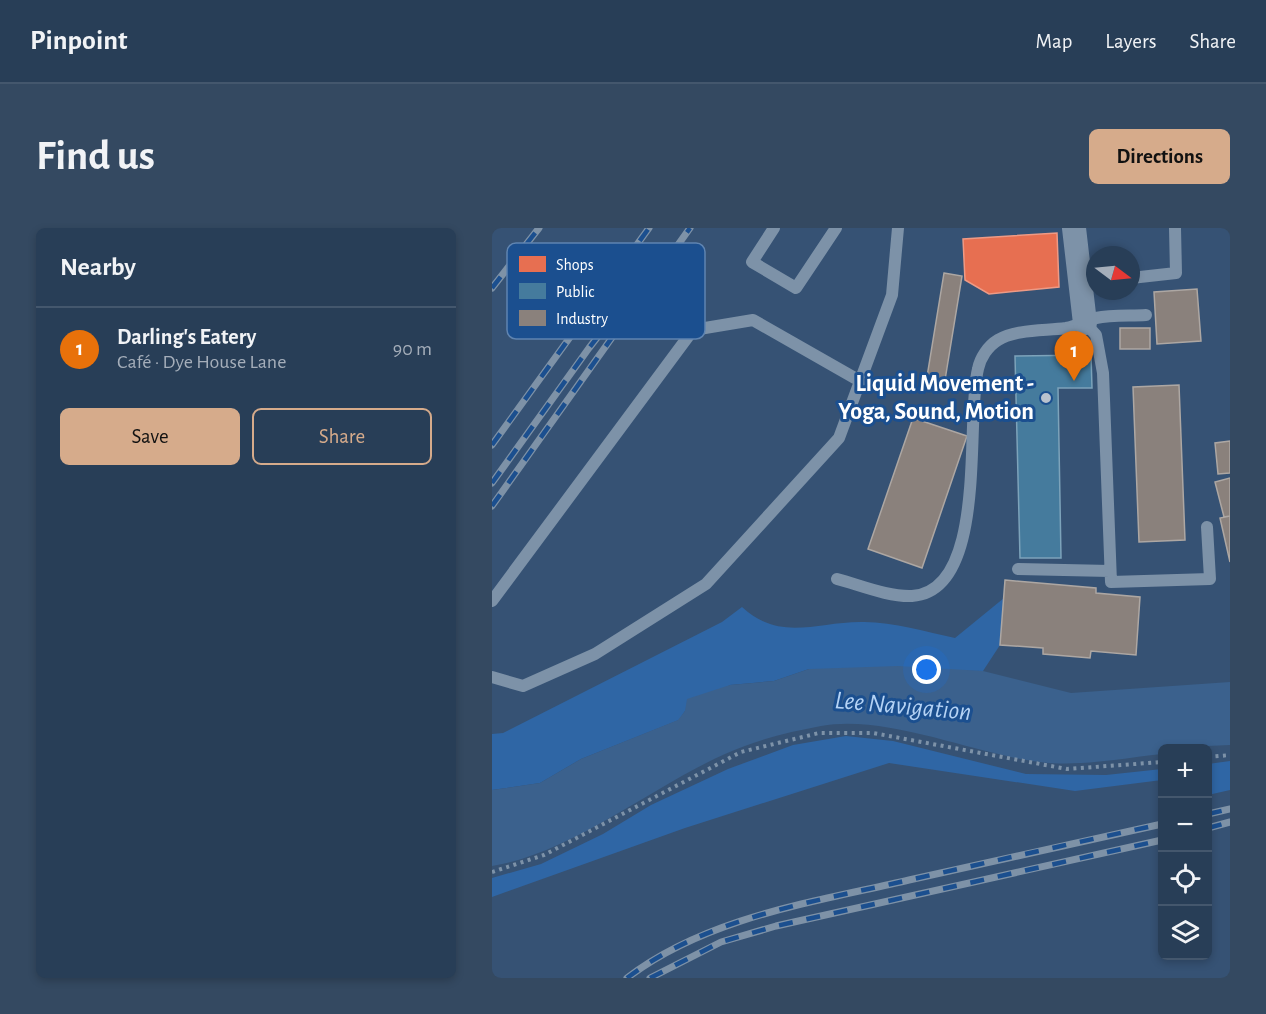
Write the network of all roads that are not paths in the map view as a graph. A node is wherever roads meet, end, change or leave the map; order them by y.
1 (774, 228) edge
2 (836, 228) edge
3 (898, 228) edge
4 (1074, 228) edge
5 (1175, 228) edge
6 (1140, 277) edge
7 (1086, 278) edge
8 (1086, 300) edge
9 (1146, 315) dead end
10 (1085, 323) junction
11 (705, 328) edge
12 (686, 339) edge
13 (860, 381) junction
14 (1207, 527) dead end
15 (1018, 569) dead end
16 (1110, 571) junction
17 (837, 579) dead end
18 (492, 602) edge
19 (492, 676) edge

1 - 2 lane
3 - 13 lane
4 - 7 street
5 - 6 lane
8 - 10 street
9 - 10 lane
10 - 16 lane
10 - 17 lane
11 - 13 lane
12 - 18 lane
13 - 19 lane
14 - 16 lane
15 - 16 lane

